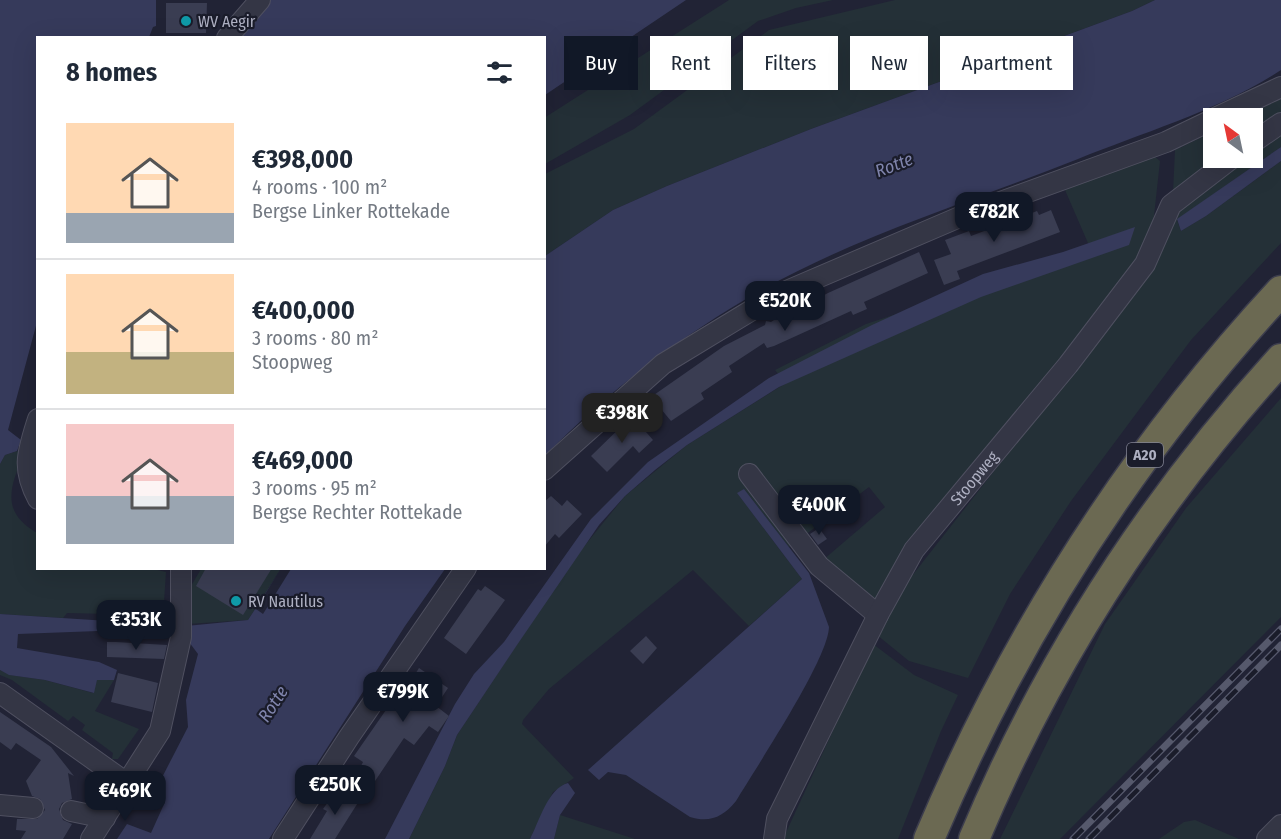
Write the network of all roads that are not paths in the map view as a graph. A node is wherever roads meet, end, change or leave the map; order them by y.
1 (260, 0) edge
2 (230, 36) edge
3 (1281, 87) edge
4 (1237, 108) edge
5 (1281, 123) edge
6 (1203, 124) edge
7 (1263, 135) edge
8 (1219, 168) edge
9 (1281, 291) edge
10 (1281, 359) edge
11 (36, 426) edge
12 (546, 468) edge
13 (749, 474) dead end
14 (36, 495) edge
15 (181, 570) edge
16 (465, 570) edge
17 (878, 615) junction
18 (0, 693) edge
19 (128, 784) junction
20 (0, 805) edge
21 (33, 808) dead end
22 (71, 811) dead end
23 (105, 818) junction
24 (1281, 825) edge
25 (91, 839) edge
26 (283, 839) edge
27 (774, 839) edge
28 (929, 839) edge
29 (974, 839) edge
30 (1266, 839) edge

1 - 2 street
3 - 4 street
5 - 7 street
6 - 12 street
8 - 17 street, Stoopweg
9 - 28 highway, A20
10 - 29 highway, A20
11 - 14 street
13 - 17 street
15 - 19 street
16 - 26 street
17 - 27 street, Stoopweg
18 - 19 street
19 - 23 street
20 - 21 street
22 - 23 street
23 - 25 street
24 - 30 street

